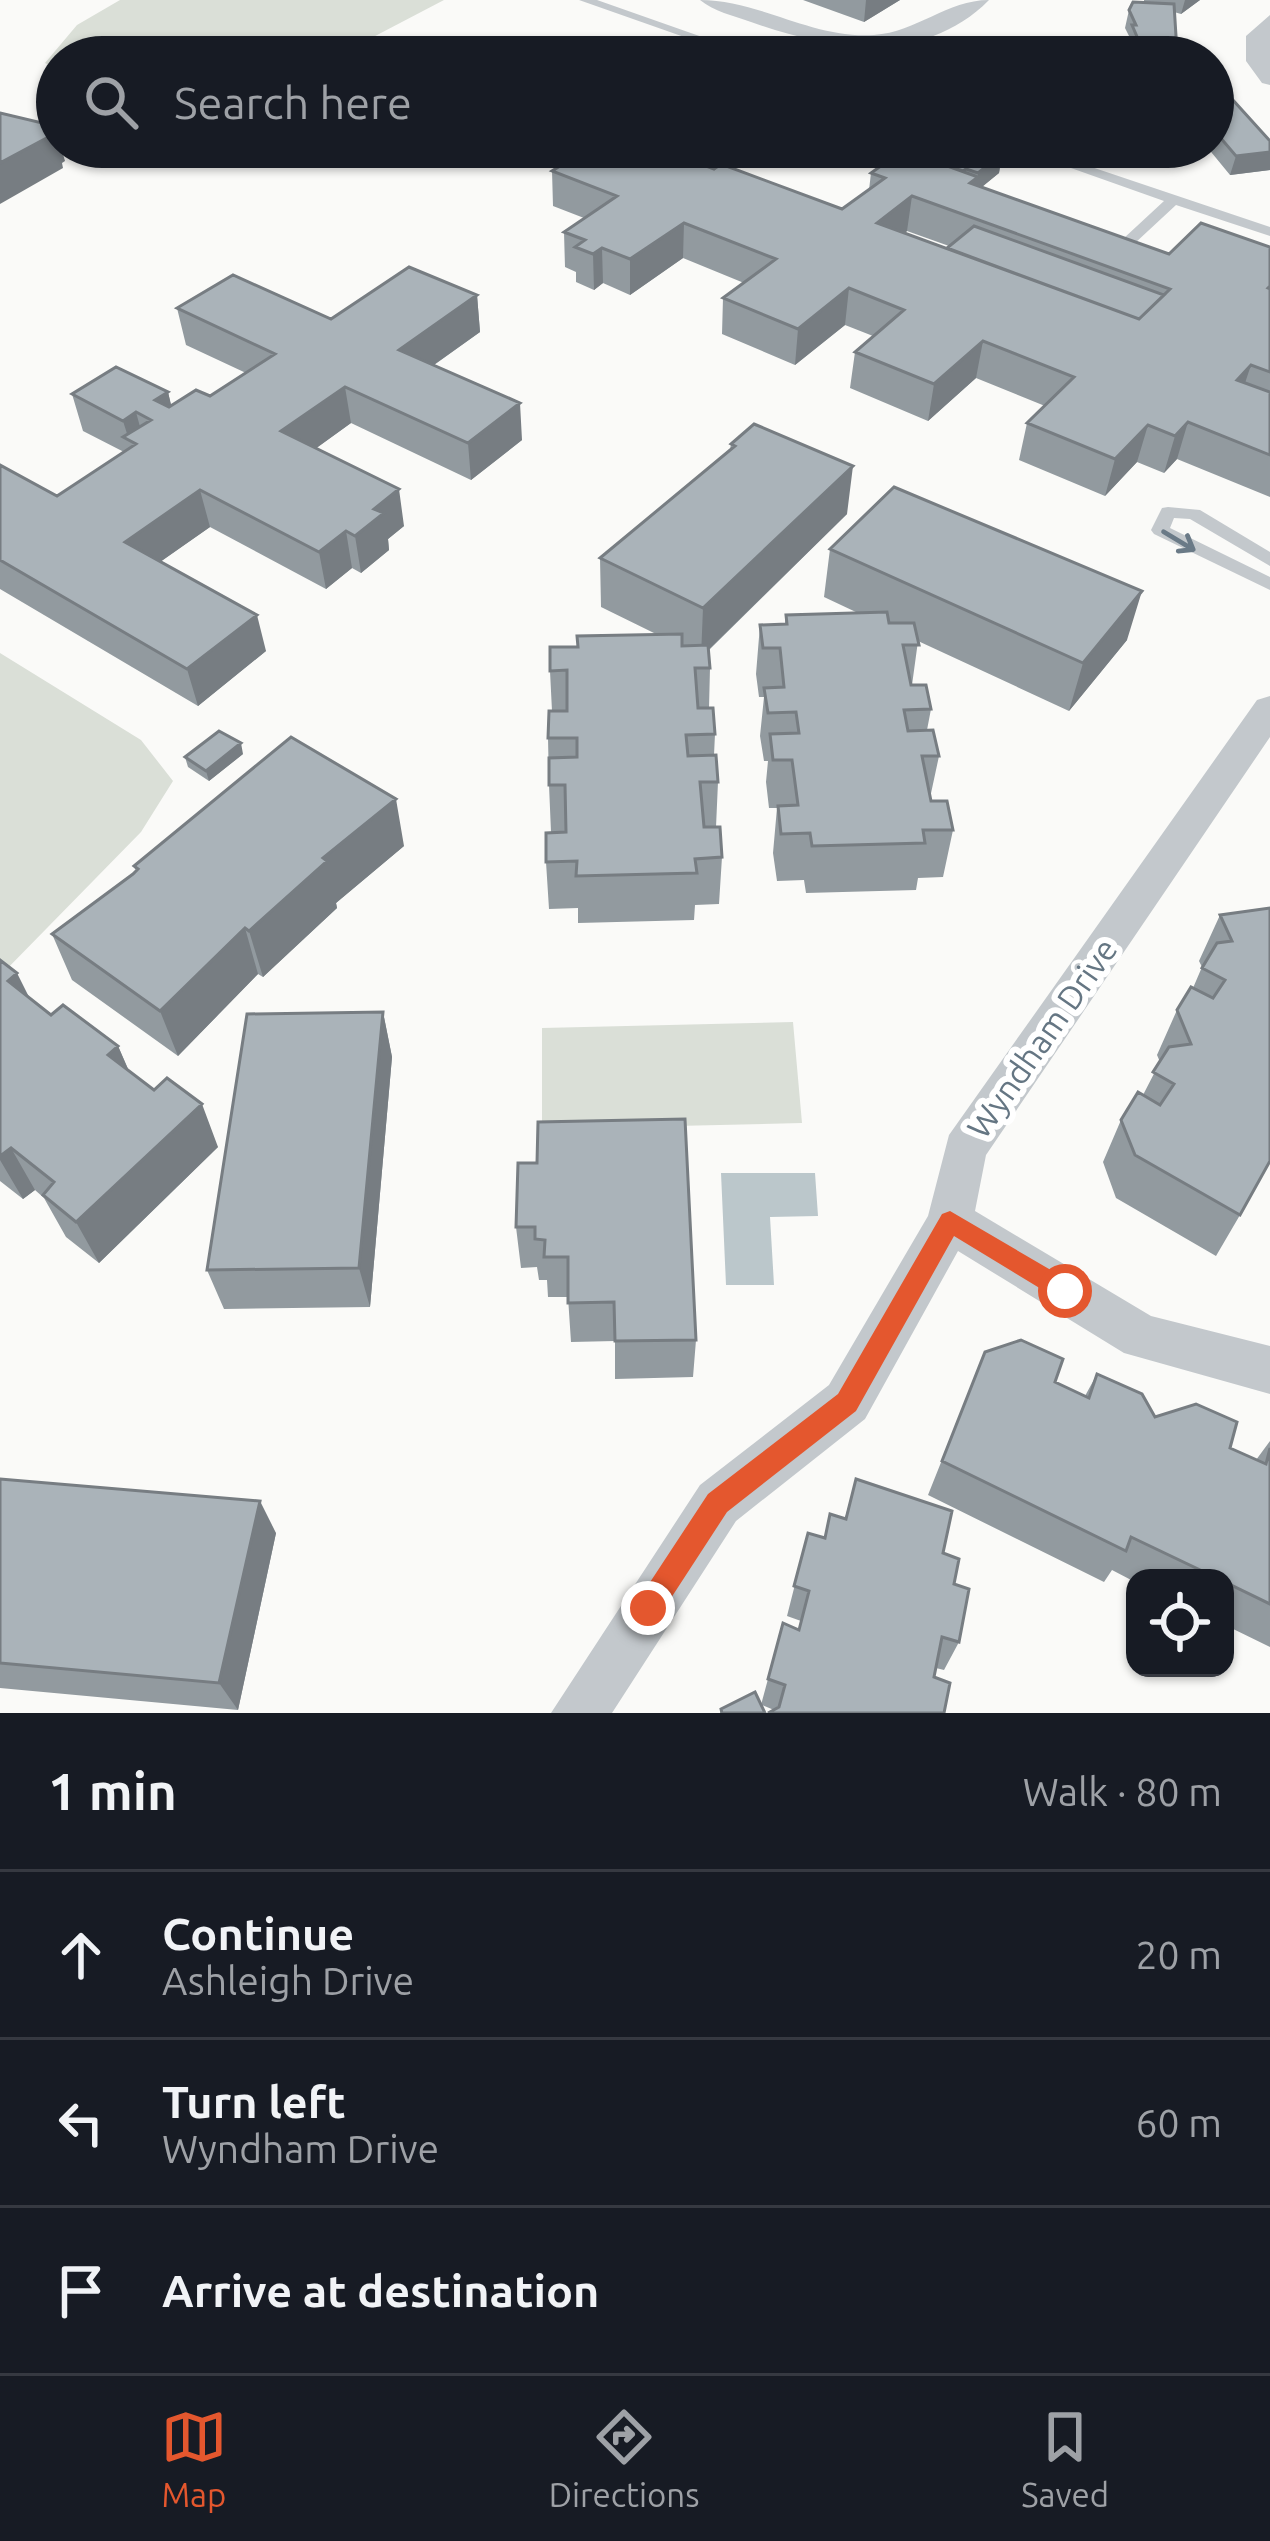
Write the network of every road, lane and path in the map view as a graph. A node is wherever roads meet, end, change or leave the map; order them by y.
1 (585, 0) edge
2 (711, 0) edge
3 (978, 0) edge
4 (1270, 22) edge
5 (691, 36) edge
6 (825, 36) edge
7 (914, 36) edge
8 (1270, 78) edge
9 (1082, 168) edge
10 (1174, 199) junction
11 (1270, 232) edge
12 (1115, 254) edge
13 (1270, 560) edge
14 (1270, 584) edge
15 (1270, 709) edge
16 (950, 1221) junction
17 (1270, 1370) edge
18 (579, 1713) edge

1 - 5 lane
2 - 6 street
3 - 7 street
4 - 8 street
9 - 10 lane
10 - 11 lane
10 - 12 lane
13 -> 14 lane
15 - 16 street, Wyndham Drive
16 - 17 street
16 - 18 street, Wyndham Drive

